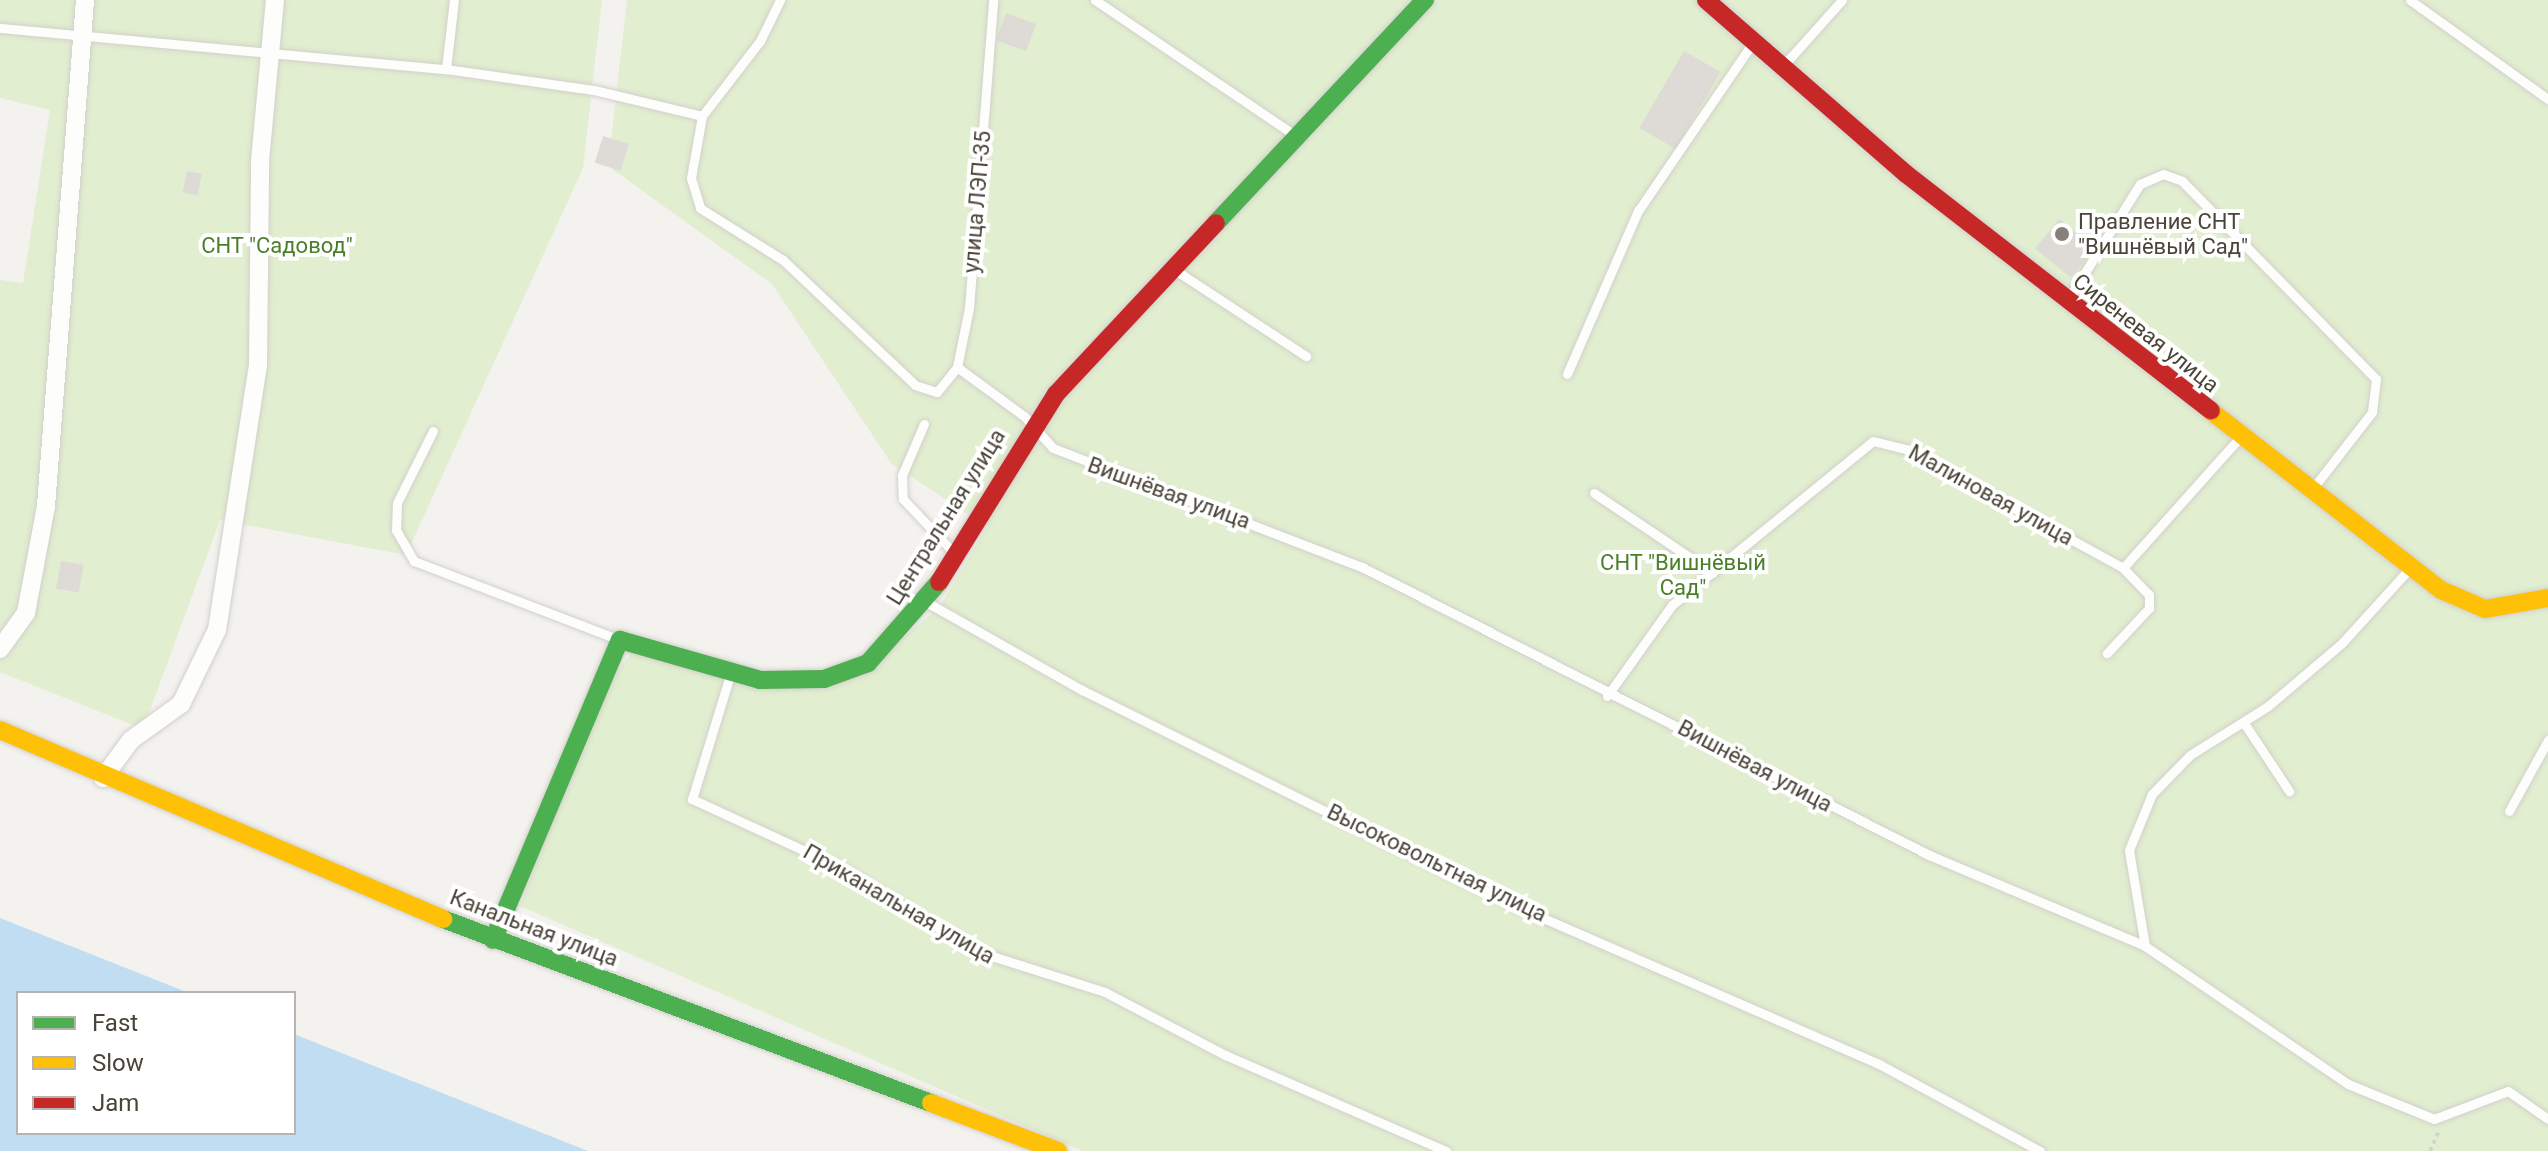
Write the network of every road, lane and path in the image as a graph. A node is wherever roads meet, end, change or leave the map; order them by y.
1 (85, 0) edge
2 (275, 0) edge
3 (454, 0) edge
4 (780, 0) edge
5 (993, 0) edge
6 (1095, 0) edge
7 (1425, 0) edge
8 (1706, 0) edge
9 (1842, 0) edge
10 (2410, 0) edge
11 (0, 28) edge
12 (82, 37) junction
13 (1755, 40) junction
14 (270, 54) junction
15 (1784, 65) junction
16 (446, 69) junction
17 (2548, 99) edge
18 (702, 116) junction
19 (1297, 137) junction
20 (1172, 268) junction
21 (2066, 302) junction
22 (1306, 356) dead end
23 (957, 367) junction
24 (1567, 374) dead end
25 (924, 424) dead end
26 (1032, 426) junction
27 (433, 431) dead end
28 (2241, 436) junction
29 (2310, 490) junction
30 (1594, 493) dead end
31 (955, 554) junction
32 (2123, 568) junction
33 (2410, 568) junction
34 (1713, 573) junction
35 (2548, 598) edge
36 (926, 602) junction
37 (620, 640) junction
38 (0, 649) edge
39 (2107, 653) dead end
40 (730, 675) junction
41 (1607, 696) junction
42 (2244, 723) junction
43 (0, 730) edge
44 (2548, 740) edge
45 (103, 778) junction
46 (2289, 791) dead end
47 (2509, 811) dead end
48 (493, 940) junction
49 (2145, 946) junction
50 (2548, 1119) edge
51 (1058, 1151) edge
52 (1446, 1151) edge
53 (2040, 1151) edge

1 - 12 street
2 - 14 street
3 - 16 lane
4 - 18 lane
5 - 23 lane, улица ЛЭП-35
6 - 19 lane
7 - 19 street, Центральная улица
8 - 13 street, Сиреневая улица
9 - 15 lane
10 - 17 lane
11 - 12 lane
12 - 14 lane
12 - 38 street
13 - 15 street, Сиреневая улица
13 - 24 lane
14 - 16 lane
14 - 45 street
15 - 21 street, Сиреневая улица
16 - 18 lane
18 - 23 lane
19 - 20 street, Центральная улица
20 - 22 lane
20 - 26 street, Центральная улица
21 - 28 street, Сиреневая улица
21 - 29 lane
23 - 26 lane, Вишнёвая улица
25 - 31 lane
26 - 31 street, Центральная улица
26 - 41 lane, Вишнёвая улица
27 - 37 lane
28 - 29 street, Сиреневая улица
28 - 32 lane
29 - 33 street, Сиреневая улица
30 - 34 lane
31 - 36 street, Центральная улица
32 - 34 lane, Малиновая улица
32 - 39 lane, Малиновая улица
33 - 35 street, Сиреневая улица
33 - 42 lane
34 - 41 lane, Малиновая улица
36 - 40 street, Центральная улица
36 - 53 lane, Высоковольтная улица
37 - 40 street, Центральная улица
37 - 48 street
40 - 52 lane, Приканальная улица
41 - 49 lane, Вишнёвая улица
42 - 46 lane
42 - 49 lane
43 - 45 street, Канальная улица
44 - 47 lane
45 - 48 street, Канальная улица
48 - 51 street, Канальная улица
49 - 50 lane, Вишнёвая улица

